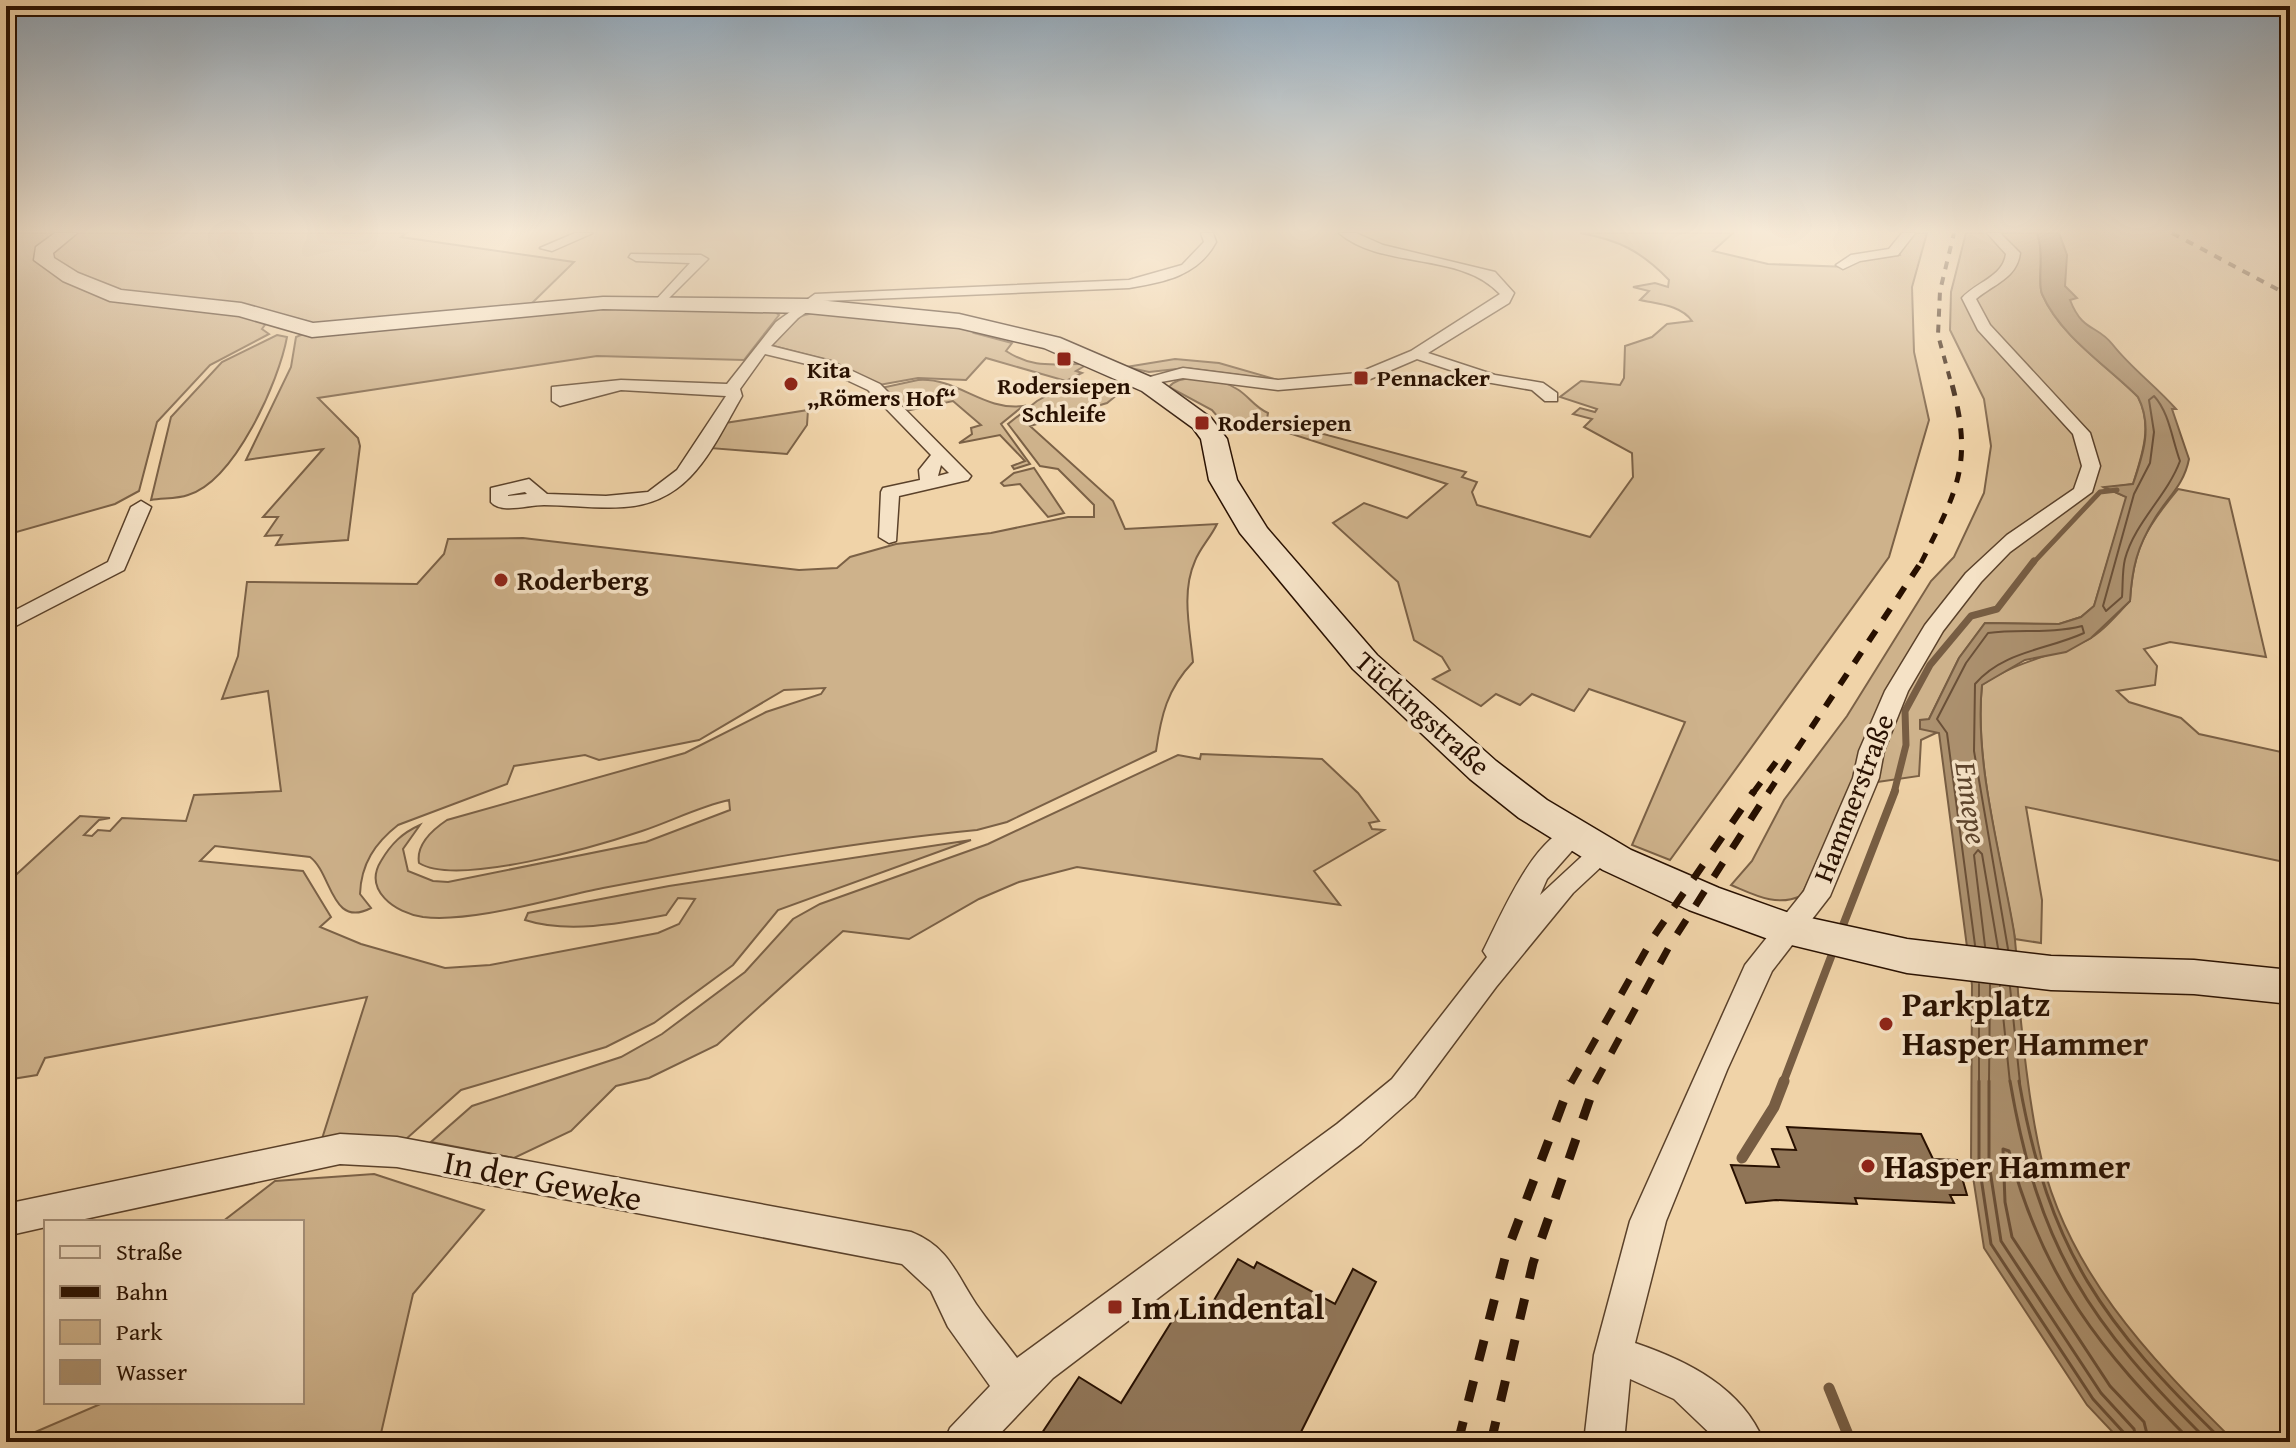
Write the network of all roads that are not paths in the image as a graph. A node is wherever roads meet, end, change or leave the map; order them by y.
1 (158, 301) edge
2 (662, 301) edge
3 (814, 301) edge
4 (1501, 301) edge
5 (1970, 301) edge
6 (660, 303) junction
7 (804, 306) junction
8 (761, 348) junction
9 (1416, 354) junction
10 (1145, 383) junction
11 (621, 385) dead end
12 (732, 389) junction
13 (1551, 397) dead end
14 (939, 456) junction
15 (930, 483) junction
16 (542, 499) dead end
17 (141, 507) dead end
18 (889, 537) dead end
19 (6, 624) edge
20 (1588, 844) junction
21 (1800, 932) junction
22 (2290, 987) edge
23 (6, 1220) edge
24 (1613, 1355) junction
25 (1014, 1386) junction
26 (964, 1442) edge
27 (1604, 1442) edge
28 (1744, 1442) edge

1 - 6 street, Tückingstraße
2 - 6 street
3 - 7 street
4 - 9 street
5 - 21 street, Hammerstraße
6 - 7 street, Tückingstraße
7 - 8 street
7 - 10 street, Tückingstraße
8 - 12 street
8 - 14 street
9 - 10 street
9 - 13 street
10 - 20 street, Tückingstraße
11 - 12 street
12 - 16 street
14 - 15 street
14 - 15 street
15 - 18 street
17 - 19 street
20 - 21 street, Tückingstraße
20 - 25 street
21 - 22 street, Tückingstraße
21 - 24 street, Hammerstraße
23 - 25 street, In der Geweke
24 - 27 street, Hammerstraße
24 - 28 street
25 - 26 street

